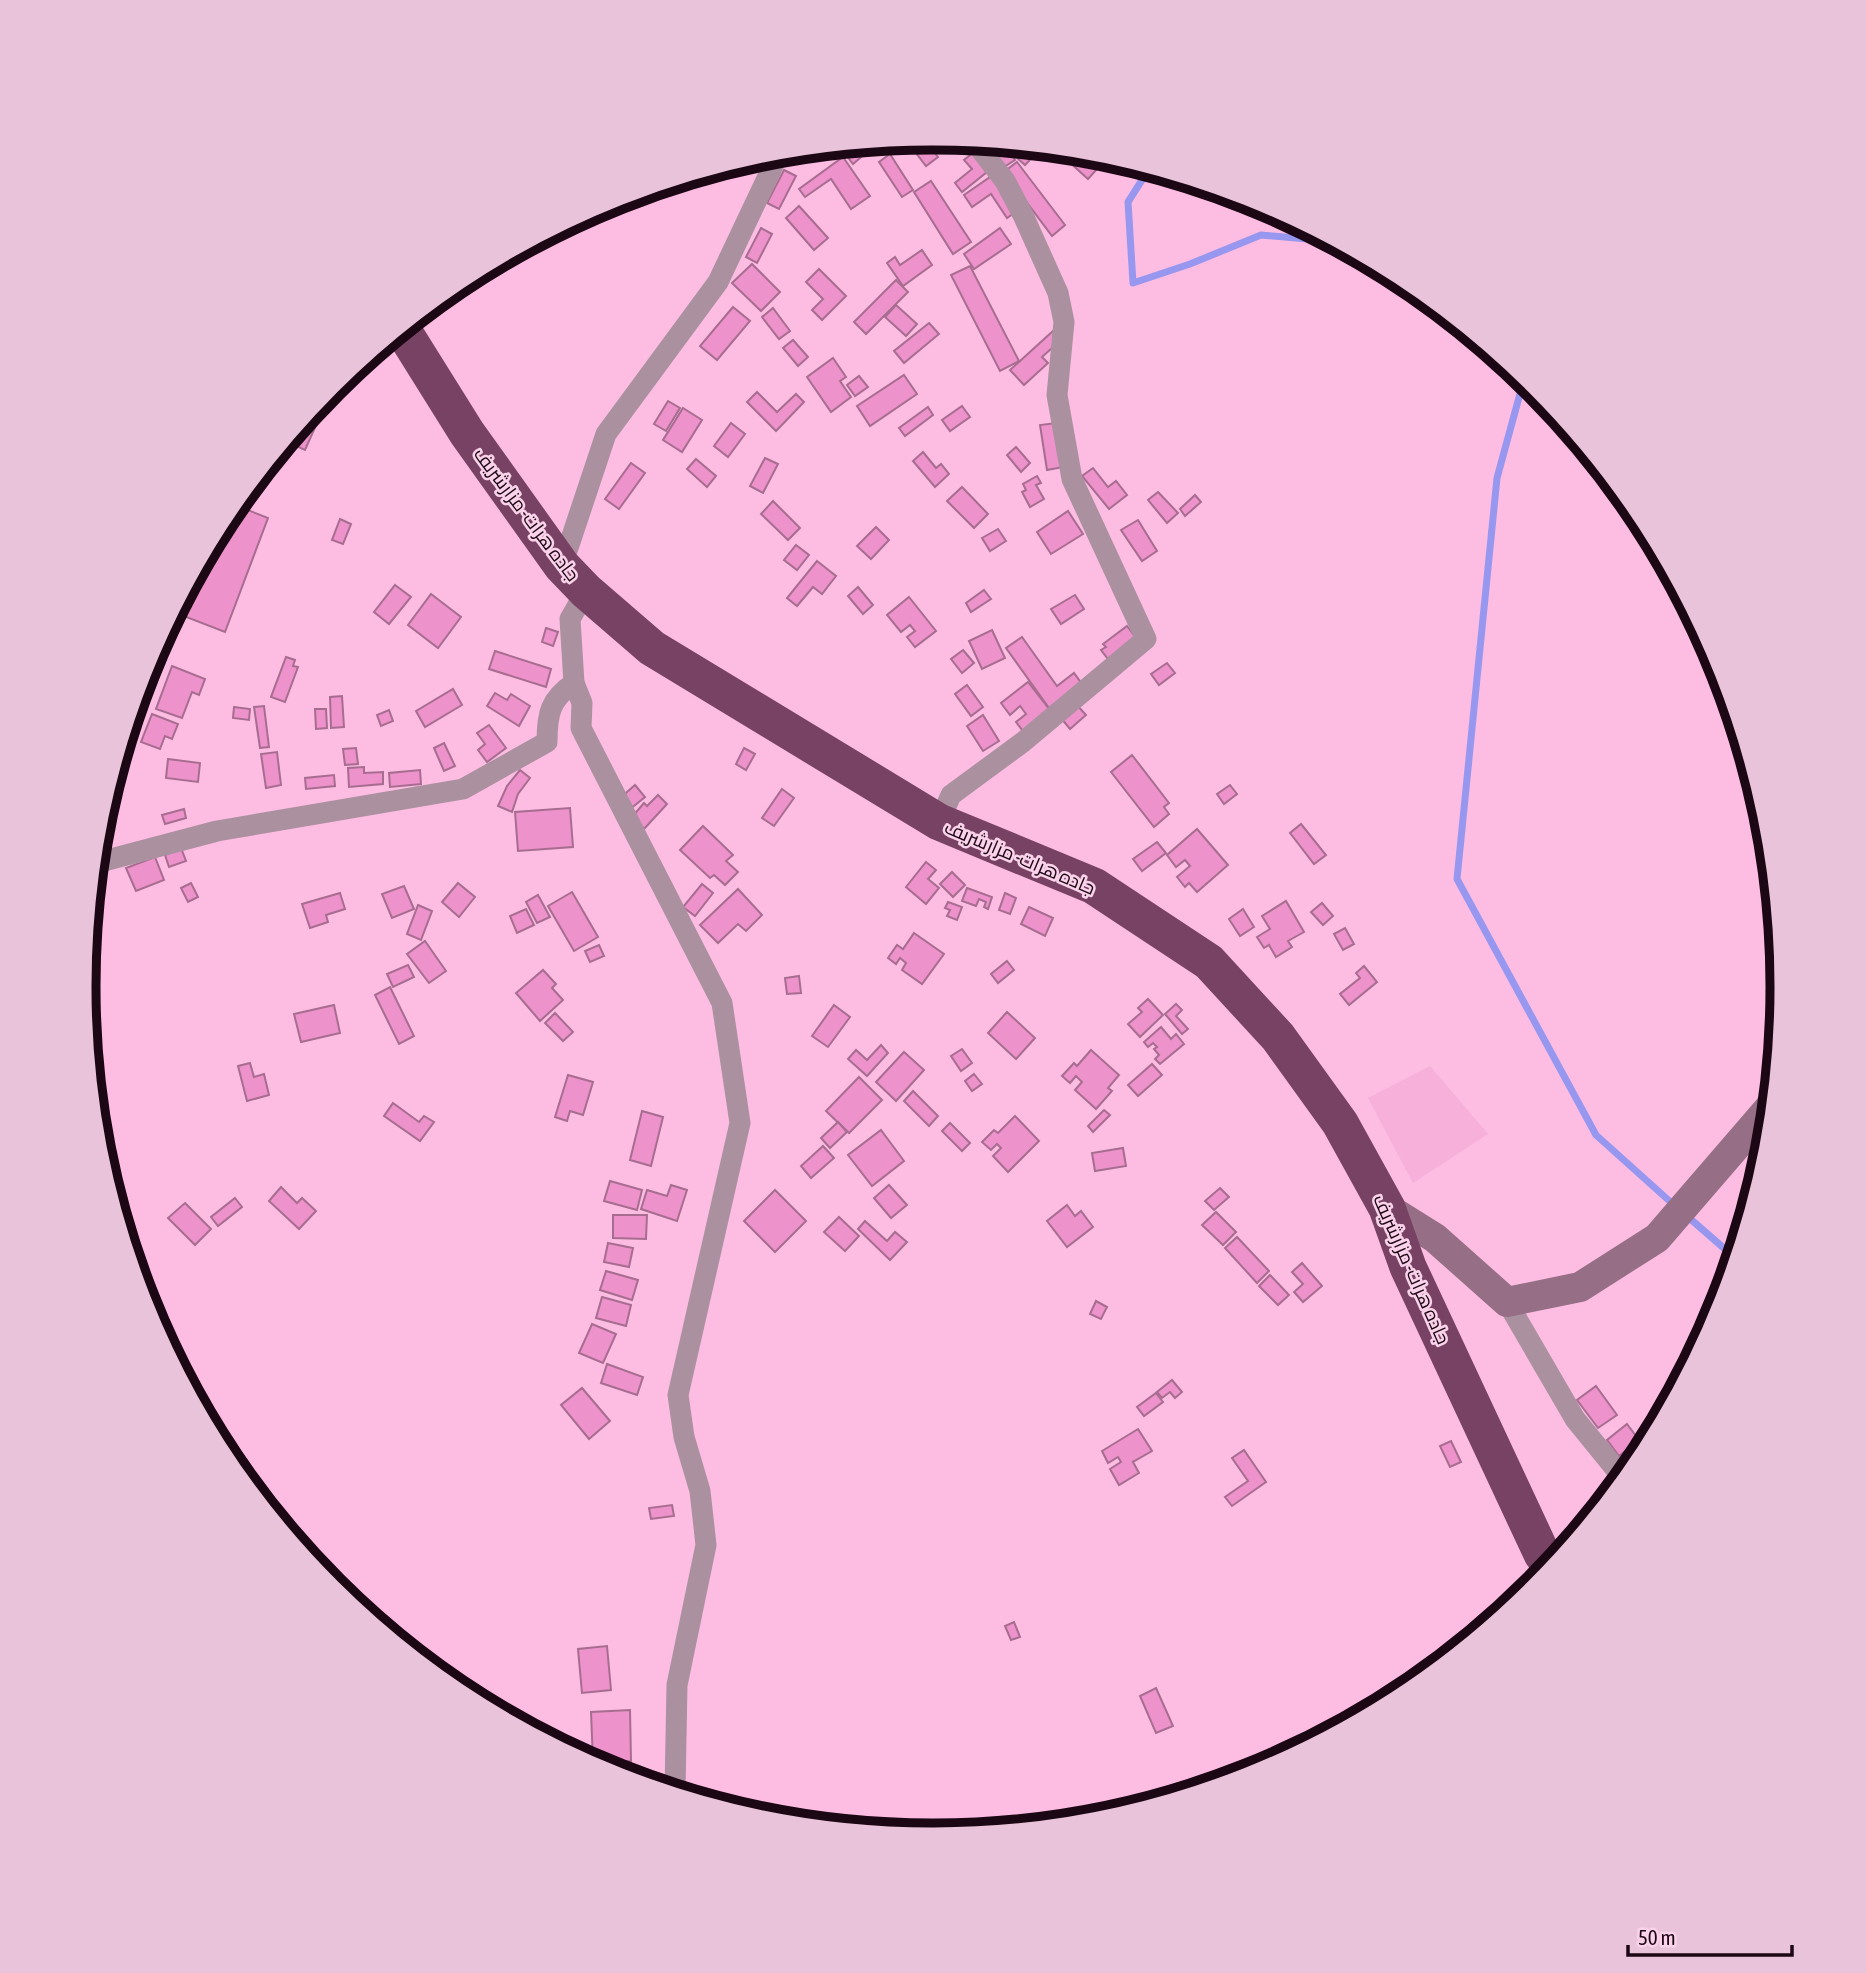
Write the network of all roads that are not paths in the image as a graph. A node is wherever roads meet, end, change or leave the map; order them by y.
1 (983, 152) edge
2 (773, 165) edge
3 (407, 337) edge
4 (574, 579) junction
5 (574, 683) junction
6 (939, 822) junction
7 (106, 860) edge
8 (1759, 1120) edge
9 (1387, 1208) junction
10 (1507, 1301) junction
11 (1616, 1469) edge
12 (1544, 1557) edge
13 (674, 1782) edge

1 - 6 street
2 - 4 street
3 - 4 highway, جاده هرات- مزارشریف
4 - 5 street
4 - 6 highway, جاده هرات- مزارشریف
5 - 7 street
5 - 13 street
6 - 9 highway, جاده هرات- مزارشریف
8 - 10 street
9 - 10 street
9 - 12 highway, جاده هرات- مزارشریف
10 - 11 street

